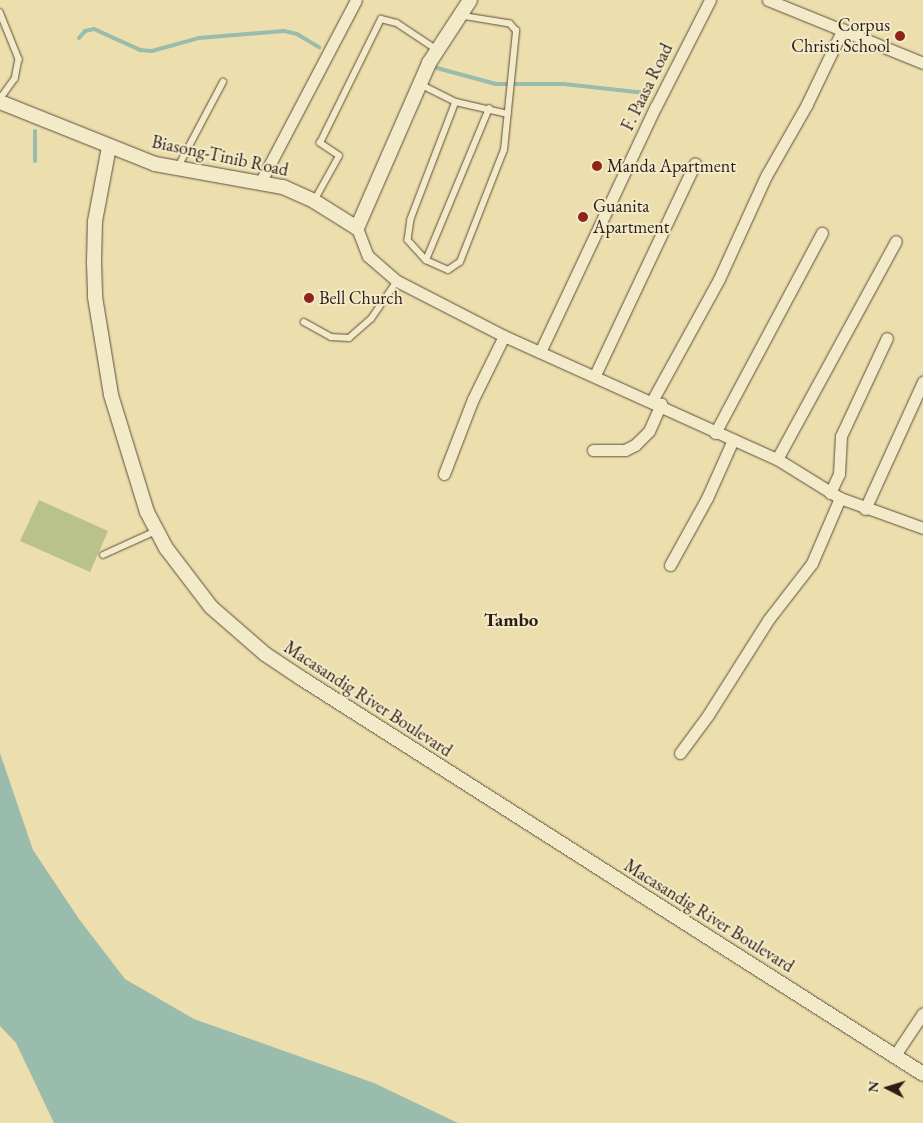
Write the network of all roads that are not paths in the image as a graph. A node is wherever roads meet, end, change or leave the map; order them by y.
1 (356, 0) edge
2 (470, 0) edge
3 (710, 0) edge
4 (768, 0) edge
5 (0, 12) edge
6 (459, 16) junction
7 (843, 29) junction
8 (436, 49) junction
9 (923, 63) edge
10 (223, 82) dead end
11 (419, 84) junction
12 (0, 101) edge
13 (456, 102) junction
14 (489, 110) junction
15 (508, 114) junction
16 (109, 147) junction
17 (695, 163) dead end
18 (178, 169) junction
19 (261, 180) junction
20 (314, 201) junction
21 (357, 228) junction
22 (822, 233) dead end
23 (896, 241) dead end
24 (426, 260) junction
25 (397, 281) junction
26 (304, 322) dead end
27 (504, 336) junction
28 (887, 338) dead end
29 (540, 352) junction
30 (595, 375) junction
31 (923, 382) edge
32 (657, 402) junction
33 (715, 433) junction
34 (733, 440) junction
35 (593, 450) dead end
36 (777, 459) junction
37 (444, 474) dead end
38 (835, 496) junction
39 (865, 509) junction
40 (923, 528) edge
41 (156, 531) junction
42 (103, 555) dead end
43 (670, 565) dead end
44 (680, 753) dead end
45 (923, 1013) edge
46 (895, 1055) junction
47 (923, 1074) edge

1 - 19 street
2 - 6 street
3 - 29 street, F. Paasa Road
4 - 7 street
5 - 12 lane
6 - 8 street
6 - 15 lane
7 - 9 street
7 - 32 street
8 - 11 street
8 - 20 lane
10 - 18 lane
11 - 13 lane
11 - 21 street
12 - 16 street, Biasong-Tinib Road
13 - 14 lane
13 - 24 lane
14 - 15 lane
14 - 24 lane
15 - 24 lane
16 - 18 street, Biasong-Tinib Road
16 - 41 street, Macasandig River Boulevard
17 - 30 street
18 - 19 street, Biasong-Tinib Road
19 - 20 street, Biasong-Tinib Road
20 - 21 street, Biasong-Tinib Road
21 - 25 street
22 - 33 street
23 - 36 street
25 - 26 lane
25 - 27 street
27 - 29 street
27 - 37 street
28 - 38 street
29 - 30 street
30 - 32 street
31 - 39 street
32 - 33 street
32 - 35 street
33 - 34 street
34 - 36 street
34 - 43 street
36 - 38 street
38 - 39 street
38 - 44 street
39 - 40 street
41 - 42 lane
41 - 46 street, Macasandig River Boulevard
45 - 46 street
46 - 47 street, Macasandig River Boulevard

